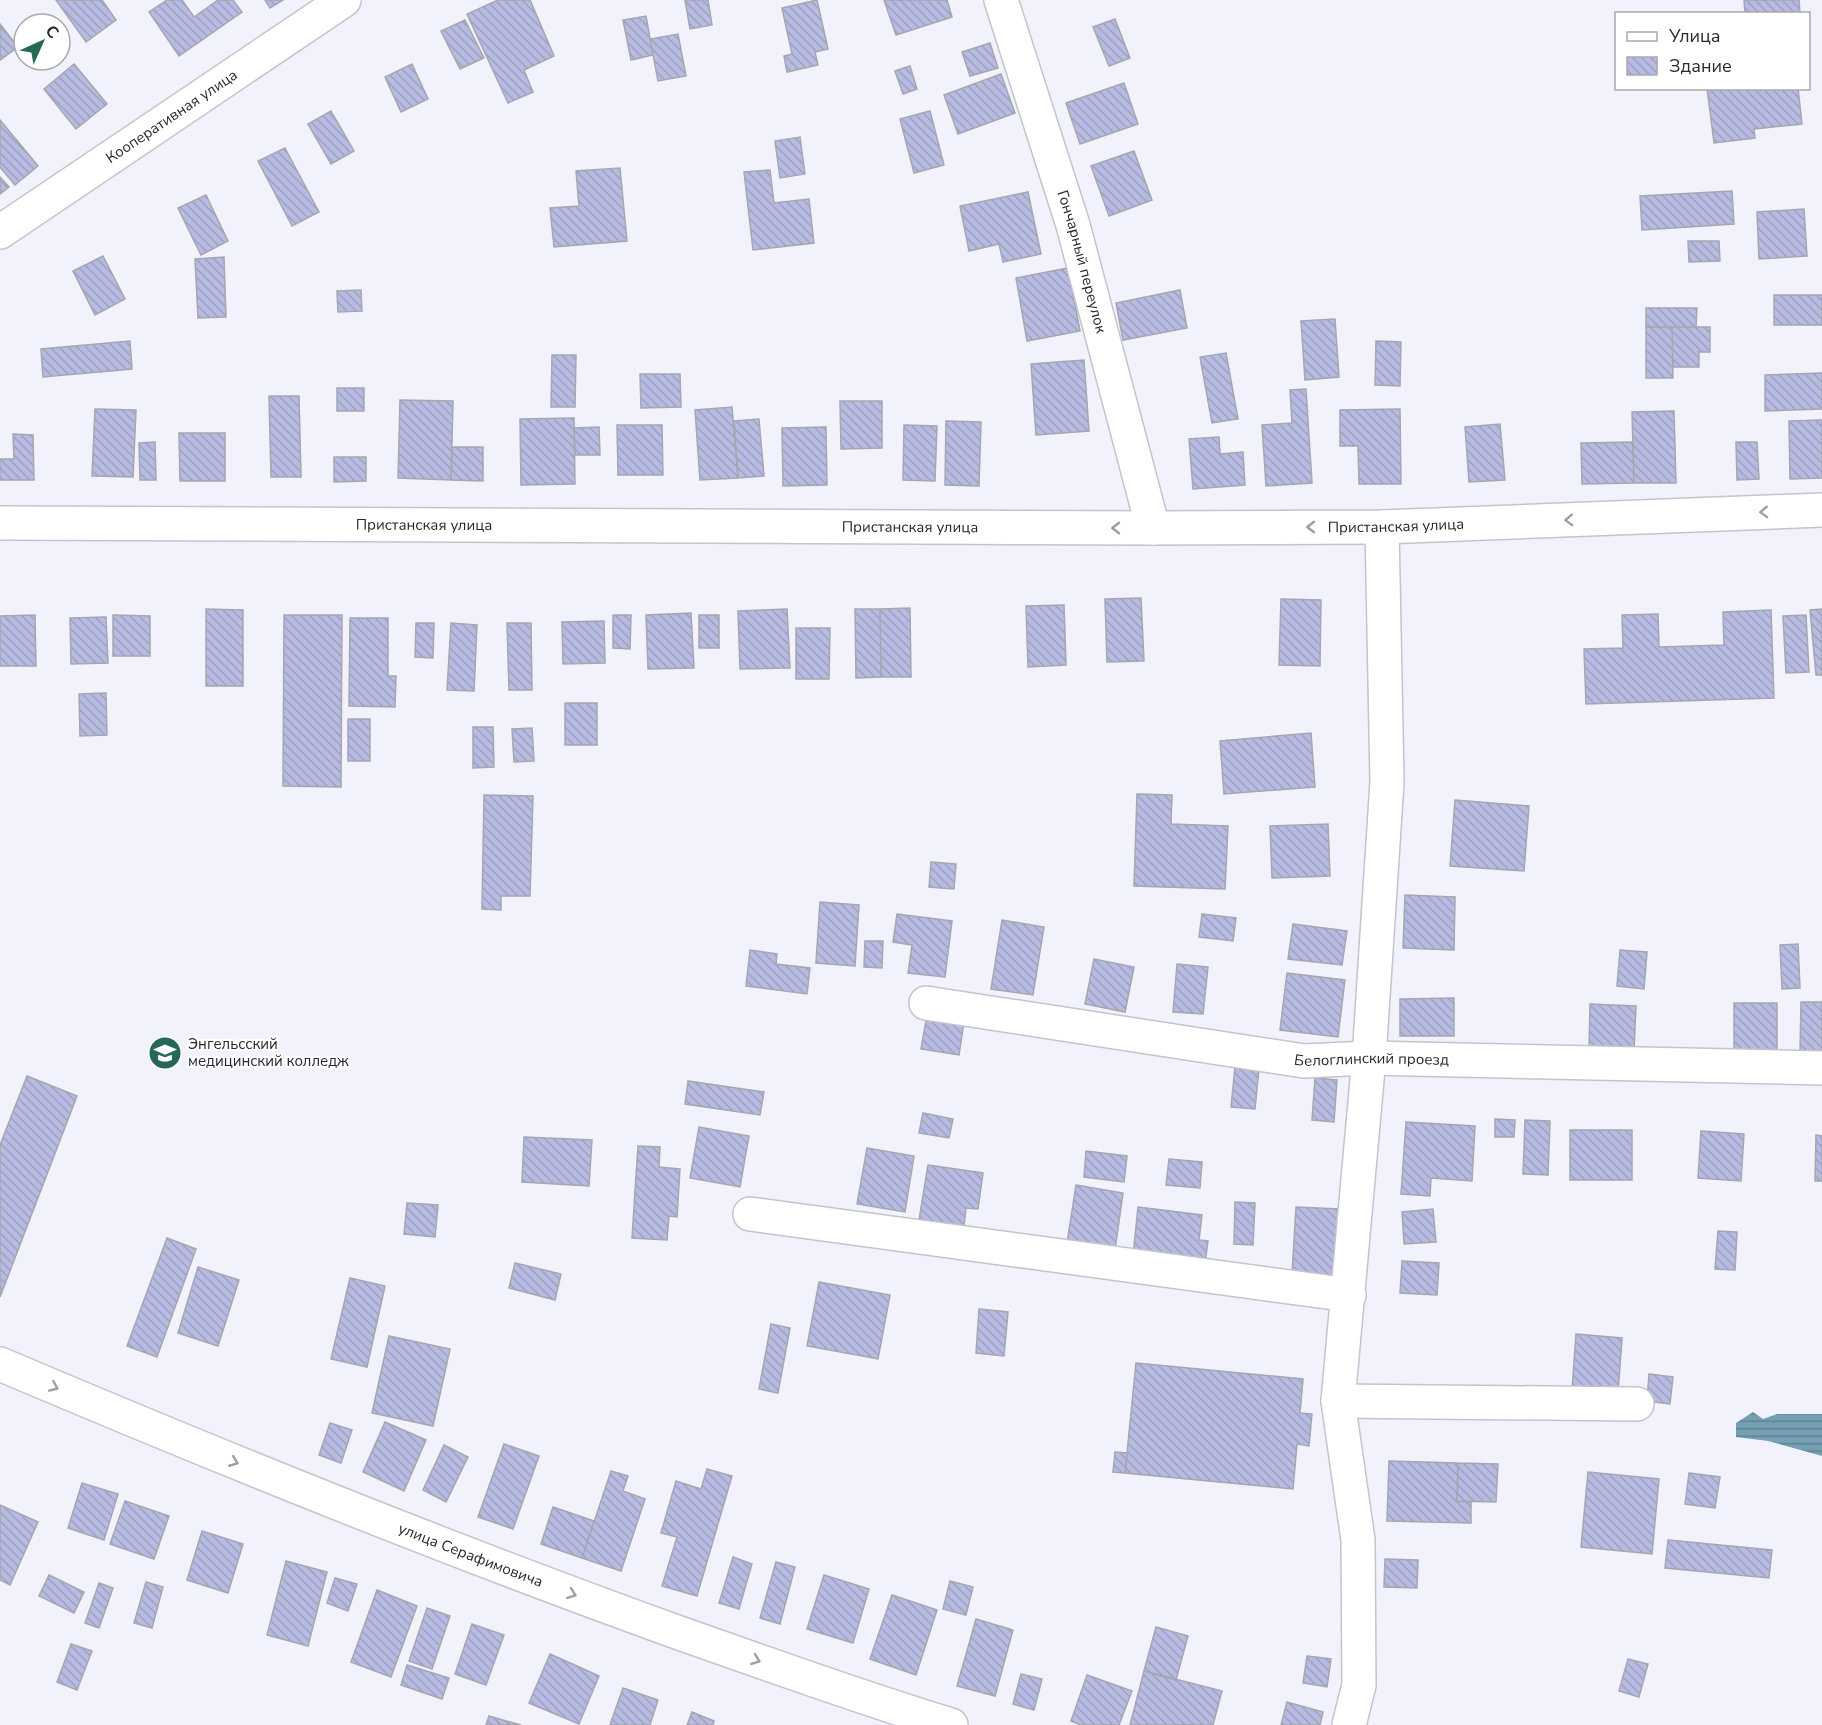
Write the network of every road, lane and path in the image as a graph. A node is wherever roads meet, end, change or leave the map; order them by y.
1 (344, 0) edge
2 (1000, 0) edge
3 (0, 232) edge
4 (1822, 510) edge
5 (0, 523) edge
6 (1382, 527) junction
7 (1154, 528) junction
8 (926, 1003) dead end
9 (1369, 1058) junction
10 (1822, 1068) edge
11 (750, 1214) dead end
12 (1349, 1295) junction
13 (0, 1364) edge
14 (1338, 1401) junction
15 (1637, 1404) dead end
16 (951, 1725) edge
17 (1348, 1725) edge

1 - 3 street, Кооперативная улица
2 - 7 street, Гончарный переулок
4 -> 6 street, Пристанская улица
7 -> 5 street, Пристанская улица
6 -> 7 street, Пристанская улица
6 - 9 street
8 - 9 street, Белоглинский проезд
9 - 10 street, Белоглинский проезд
9 - 12 street
11 - 12 street
12 - 14 street
13 -> 16 street, улица Серафимовича
14 - 15 street
14 - 17 street

